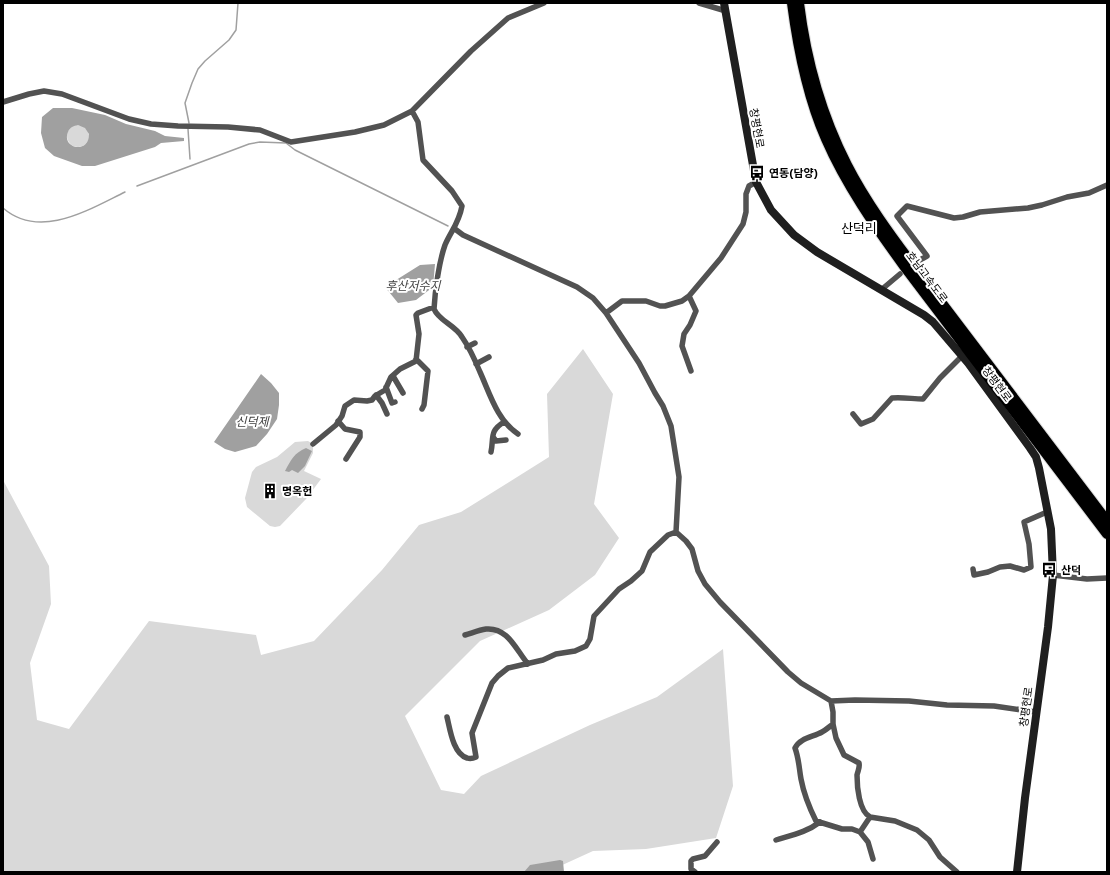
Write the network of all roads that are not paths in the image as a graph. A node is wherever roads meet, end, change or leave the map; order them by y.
1 (544, 3) edge
2 (698, 3) edge
3 (792, 3) edge
4 (799, 3) edge
5 (725, 7) edge
6 (3, 102) edge
7 (412, 111) junction
8 (756, 182) junction
9 (1107, 185) edge
10 (455, 229) junction
11 (920, 260) dead end
12 (900, 274) dead end
13 (881, 290) junction
14 (689, 296) junction
15 (434, 307) junction
16 (606, 313) junction
17 (475, 343) dead end
18 (467, 347) junction
19 (962, 356) junction
20 (489, 357) dead end
21 (416, 359) junction
22 (476, 364) junction
23 (691, 372) dead end
24 (393, 376) junction
25 (386, 387) junction
26 (403, 393) dead end
27 (376, 395) junction
28 (395, 402) dead end
29 (422, 409) dead end
30 (387, 414) dead end
31 (853, 414) dead end
32 (338, 421) junction
33 (504, 422) junction
34 (518, 434) dead end
35 (493, 437) junction
36 (506, 440) dead end
37 (313, 444) dead end
38 (491, 452) dead end
39 (346, 460) dead end
40 (1047, 512) junction
41 (1107, 521) edge
42 (676, 532) junction
43 (1107, 534) edge
44 (973, 569) dead end
45 (1053, 575) junction
46 (1107, 578) edge
47 (465, 635) dead end
48 (528, 664) junction
49 (831, 701) junction
50 (1036, 712) junction
51 (447, 717) dead end
52 (833, 724) junction
53 (870, 817) junction
54 (820, 822) junction
55 (860, 832) junction
56 (776, 840) dead end
57 (717, 842) dead end
58 (873, 859) dead end
59 (695, 872) edge
60 (957, 872) edge
61 (1017, 872) edge

1 - 7 street
2 - 5 street
3 - 43 highway, 호남고속도로
4 - 41 highway, 호남고속도로
5 - 8 main road, 창평현로
6 - 7 street
7 - 10 street
8 - 13 main road, 창평현로
8 - 14 street
9 - 11 street
10 - 15 street
10 - 16 street
12 - 13 street
13 - 19 main road, 창평현로
14 - 16 street
14 - 23 street
15 - 18 street
15 - 21 street
16 - 42 street
17 - 18 street
18 - 22 street
19 - 31 street
19 - 40 main road, 창평현로
20 - 22 street
21 - 24 street
21 - 29 street
22 - 33 street
24 - 25 street
24 - 26 street
25 - 27 street
25 - 28 street
27 - 30 street
27 - 32 street
32 - 37 street
32 - 39 street
33 - 34 street
33 - 35 street
35 - 36 street
35 - 38 street
40 - 44 street
40 - 45 main road, 창평현로
42 - 48 street
42 - 49 street
45 - 46 street
45 - 50 main road, 창평현로
47 - 48 street
48 - 51 street
49 - 50 street
49 - 52 street
50 - 61 main road, 창평현로
52 - 53 street
52 - 54 street
53 - 55 street
53 - 60 street
54 - 55 street
54 - 56 street
55 - 58 street
57 - 59 street

